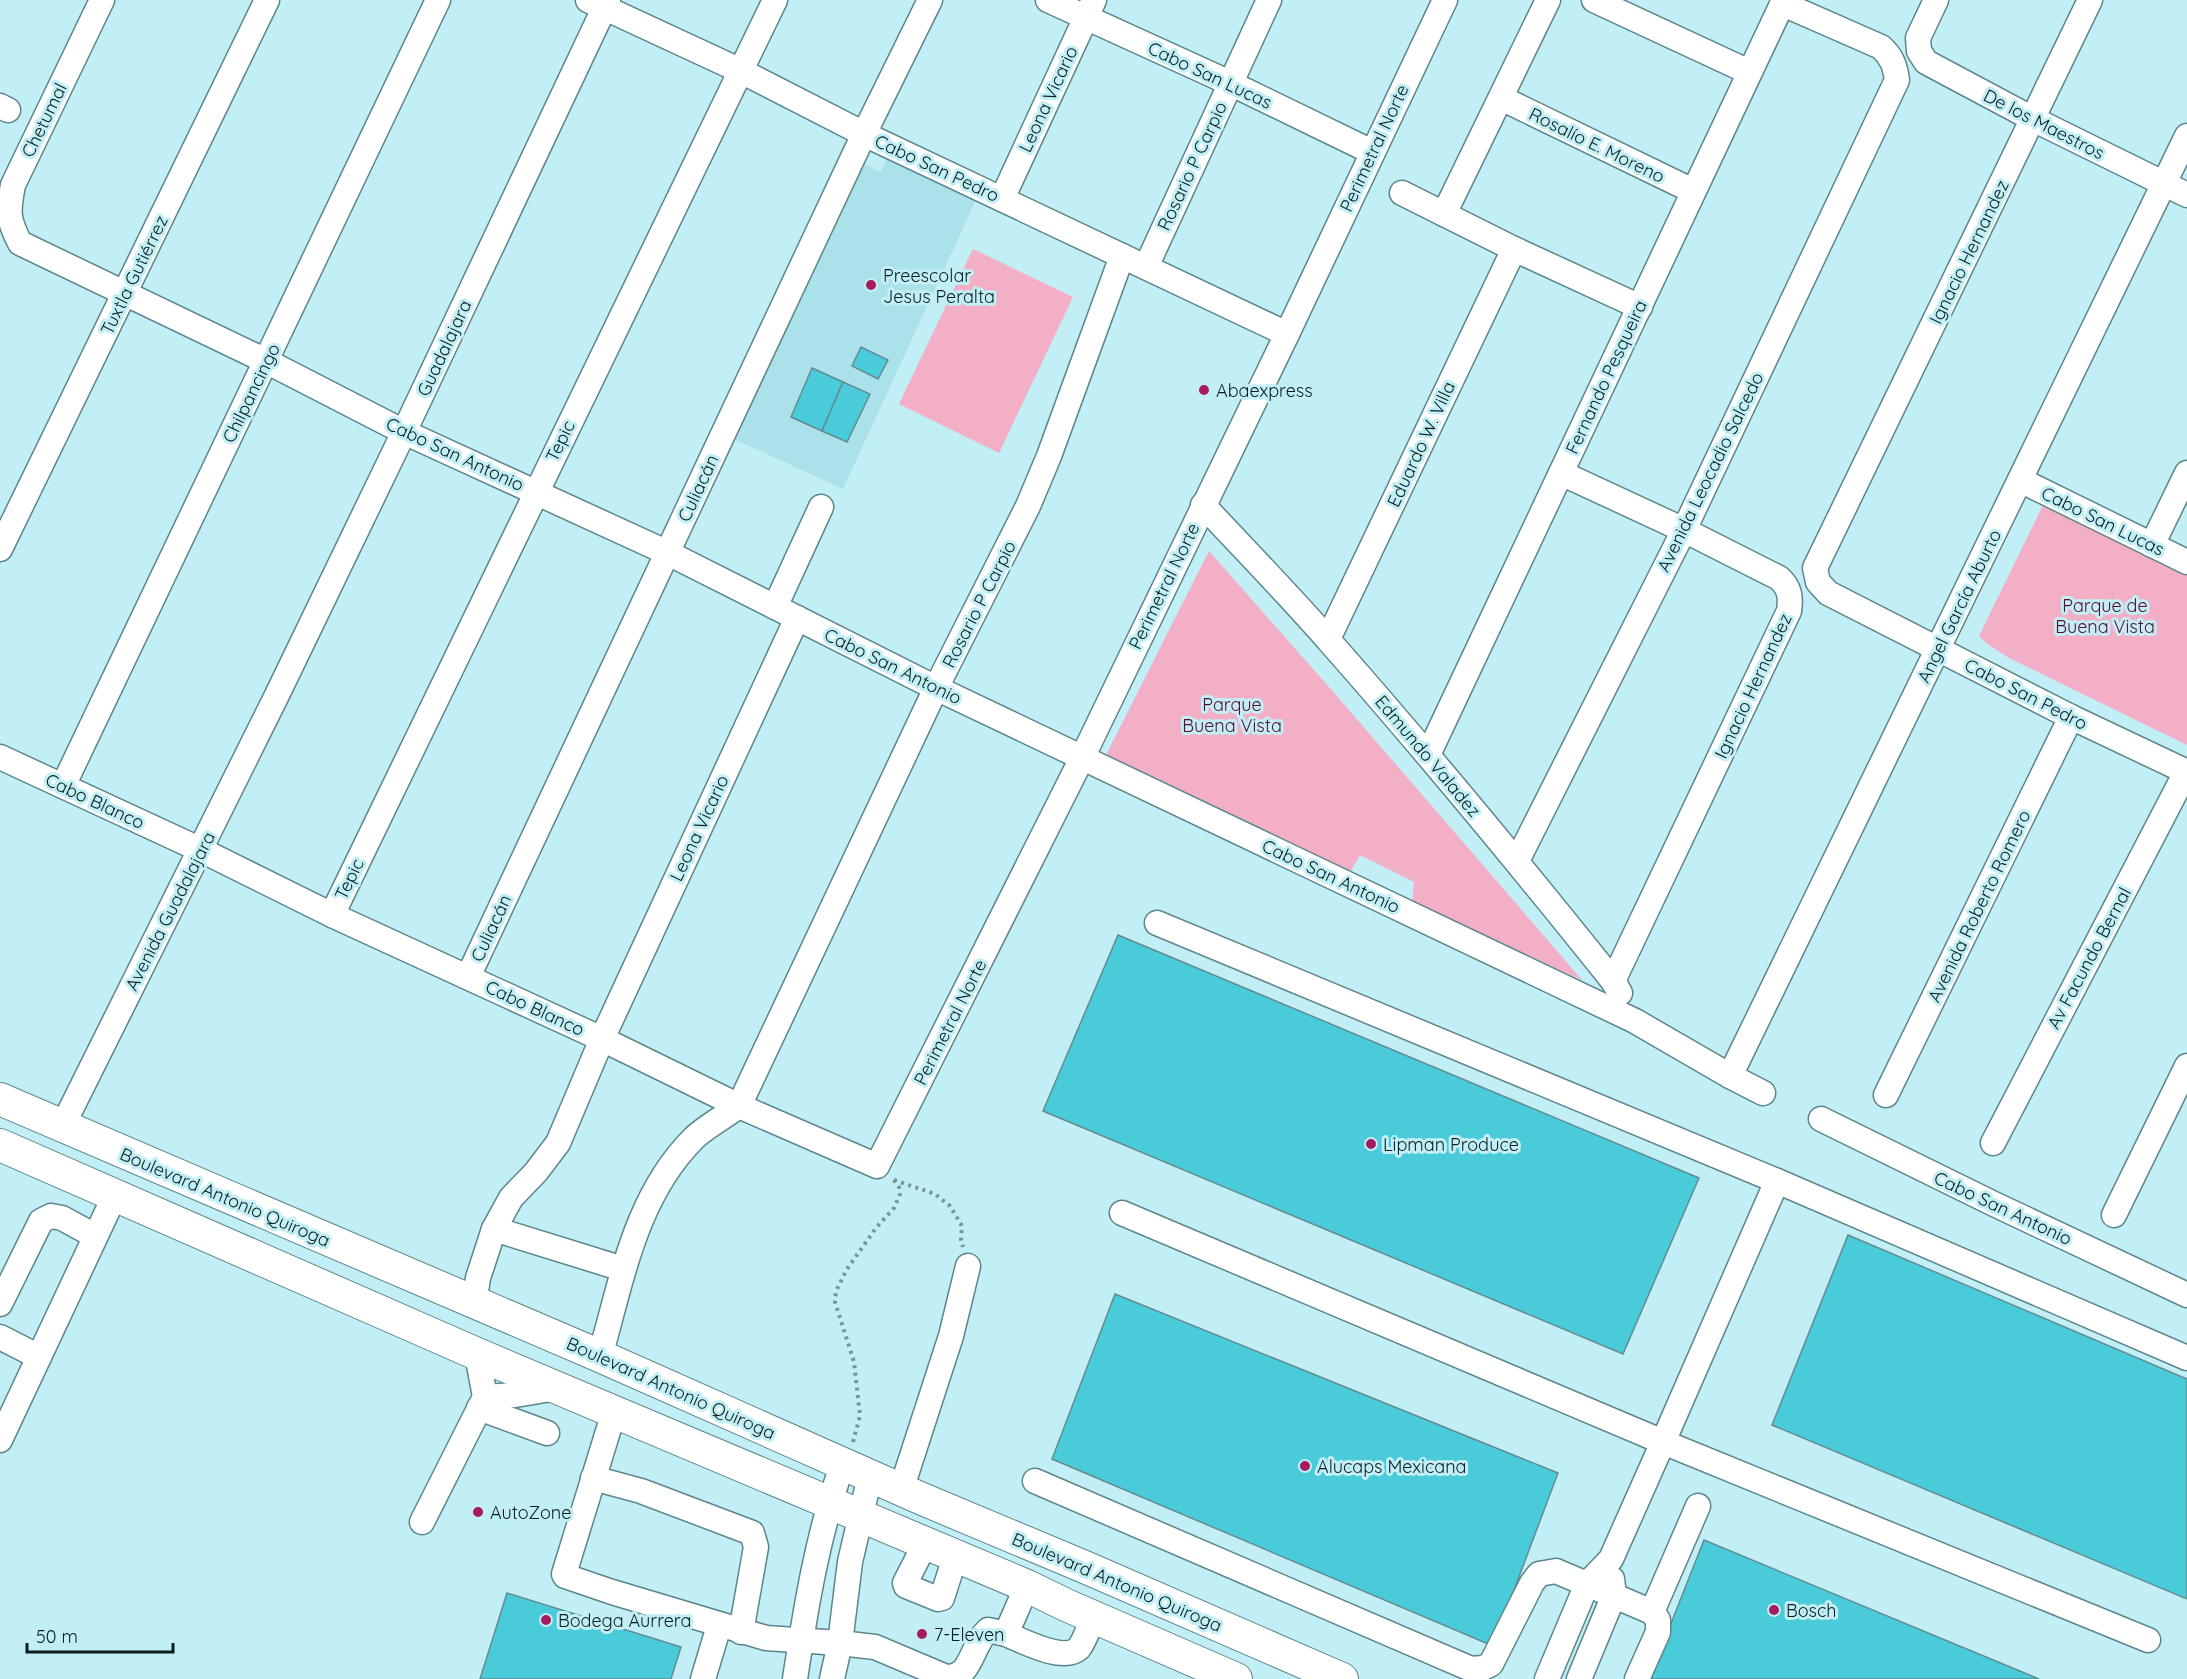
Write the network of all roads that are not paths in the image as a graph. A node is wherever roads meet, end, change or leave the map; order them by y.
1 (102, 0) edge
2 (267, 0) edge
3 (438, 0) edge
4 (775, 0) edge
5 (930, 0) edge
6 (1048, 0) edge
7 (1269, 0) edge
8 (1445, 0) edge
9 (1548, 0) edge
10 (1594, 0) edge
11 (1936, 0) edge
12 (2090, 0) edge
13 (1784, 2) edge
14 (600, 3) edge
15 (1089, 9) edge
16 (741, 71) junction
17 (1749, 72) junction
18 (1230, 83) junction
19 (1501, 98) junction
20 (2033, 119) junction
21 (864, 134) junction
22 (2187, 136) edge
23 (1372, 152) junction
24 (2163, 184) junction
25 (1693, 191) junction
26 (1402, 193) dead end
27 (2187, 195) edge
28 (1002, 199) junction
29 (1444, 214) junction
30 (20, 243) joint
31 (1514, 249) junction
32 (1122, 256) junction
33 (1146, 267) junction
34 (124, 295) junction
35 (1640, 307) junction
36 (1287, 334) junction
37 (266, 362) junction
38 (404, 432) junction
39 (1561, 473) junction
40 (2187, 473) edge
41 (2020, 480) junction
42 (536, 491) junction
43 (1203, 505) junction
44 (822, 507) dead end
45 (1684, 530) junction
46 (2152, 545) junction
47 (0, 549) edge
48 (668, 553) junction
49 (2187, 562) edge
50 (1815, 568) joint
51 (776, 608) junction
52 (797, 618) junction
53 (1328, 639) junction
54 (1938, 649) junction
55 (936, 688) junction
56 (277, 695) joint
57 (2071, 717) junction
58 (1428, 755) junction
59 (0, 756) edge
60 (1083, 756) junction
61 (2186, 772) edge
62 (63, 786) junction
63 (201, 850) junction
64 (1517, 861) junction
65 (332, 915) junction
66 (1157, 923) dead end
67 (468, 977) junction
68 (1613, 981) junction
69 (1635, 1021) junction
70 (602, 1039) junction
71 (2187, 1066) edge
72 (1730, 1076) junction
73 (1763, 1093) dead end
74 (1886, 1095) dead end
75 (0, 1099) edge
76 (739, 1106) junction
77 (1821, 1119) dead end
78 (62, 1127) junction
79 (1993, 1143) dead end
80 (0, 1145) edge
81 (884, 1173) joint
82 (1777, 1181) junction
83 (115, 1195) junction
84 (1122, 1214) dead end
85 (2114, 1215) dead end
86 (494, 1229) junction
87 (95, 1236) junction
88 (968, 1266) road end
89 (623, 1269) junction
90 (2187, 1294) edge
91 (0, 1304) edge
92 (474, 1304) junction
93 (0, 1337) edge
94 (477, 1354) junction
95 (600, 1356) junction
96 (39, 1357) junction
97 (2187, 1358) edge
98 (557, 1388) junction
99 (482, 1402) junction
100 (614, 1412) junction
101 (547, 1433) dead end
102 (0, 1440) edge
103 (1663, 1442) junction
104 (856, 1470) junction
105 (593, 1478) junction
106 (1035, 1481) dead end
107 (901, 1490) junction
108 (828, 1503) junction
109 (1698, 1506) dead end
110 (860, 1516) junction
111 (422, 1522) dead end
112 (924, 1544) junction
113 (955, 1557) junction
114 (1611, 1559) junction
115 (1587, 1584) junction
116 (1027, 1586) junction
117 (1614, 1595) junction
118 (1652, 1612) junction
119 (1094, 1617) junction
120 (730, 1629) junction
121 (1006, 1634) junction
122 (2148, 1640) dead end
123 (801, 1641) junction
124 (840, 1642) junction
125 (1191, 1670) edge
126 (703, 1679) edge
127 (795, 1679) edge
128 (832, 1679) edge
129 (1236, 1679) edge
130 (1342, 1679) edge
131 (1547, 1679) edge
132 (1579, 1679) edge
133 (1637, 1679) edge

1 - 30 street, Chetumal
2 - 34 street, Tuxtla Gutiérrez
3 - 37 street, Chilpancingo
4 - 16 street, Tepic
5 - 21 street, Culiacán
6 - 15 street, Cabo San Lucas
7 - 18 street, Rosario P Carpio
8 - 23 street, Perimetral Norte
9 - 19 street
10 - 17 street
11 - 20 street, De los Maestros
12 - 20 street, Ignacio Hernandez
13 - 17 street, Fernando Pesqueira
13 - 45 street, Avenida Leocadio Salcedo
14 - 16 street, Cabo San Pedro
14 - 38 street, Guadalajara
15 - 18 street, Cabo San Lucas
15 - 28 street, Leona Vicario
16 - 21 street, Cabo San Pedro
16 - 42 street, Tepic
17 - 25 street, Fernando Pesqueira
18 - 23 street, Cabo San Lucas
18 - 33 street, Rosario P Carpio
19 - 25 street, Rosalío E. Moreno
19 - 29 street
20 - 24 street, De los Maestros
20 - 50 street, Ignacio Hernandez
21 - 28 street, Cabo San Pedro
21 - 48 street, Culiacán
22 - 24 street, Angel García Aburto
23 - 36 street, Perimetral Norte
24 - 27 street, De los Maestros
24 - 41 street, Angel García Aburto
25 - 35 street, Fernando Pesqueira
26 - 29 street
28 - 32 street, Cabo San Pedro
29 - 31 street
30 - 34 street, Cabo San Antonio
31 - 35 street
31 - 53 street, Eduardo W. Villa
32 - 33 street, Cabo San Pedro
32 - 55 street, Rosario P Carpio
33 - 36 street, Cabo San Pedro
34 - 37 street, Cabo San Antonio
34 - 47 street, Tuxtla Gutiérrez
35 - 39 street, Fernando Pesqueira
36 - 43 street, Perimetral Norte
37 - 38 street, Cabo San Antonio
37 - 62 street, Chilpancingo
38 - 42 street, Cabo San Antonio
38 - 56 street, Guadalajara
39 - 45 street, Ignacio Hernandez
39 - 58 street, Fernando Pesqueira
40 - 46 street
41 - 46 street, Cabo San Lucas
41 - 54 street, Angel García Aburto
42 - 48 street, Cabo San Antonio
42 - 65 street, Tepic
43 - 53 street, Edmundo Valadez
43 - 60 street, Perimetral Norte
44 - 51 street
45 - 64 street, Avenida Leocadio Salcedo
45 - 68 street, Ignacio Hernandez
46 - 49 street, Cabo San Lucas
48 - 51 street, Cabo San Antonio
48 - 67 street, Culiacán
50 - 54 street, Cabo San Pedro
51 - 52 street, Cabo San Antonio
52 - 55 street, Cabo San Antonio
52 - 70 street, Leona Vicario
53 - 58 street, Edmundo Valadez
54 - 57 street, Cabo San Pedro
54 - 72 street, Angel García Aburto
55 - 60 street, Cabo San Antonio
55 - 76 street, Rosario P Carpio
56 - 63 street, Avenida Guadalajara
57 - 61 street, Cabo San Pedro
57 - 74 street, Avenida Roberto Romero
58 - 64 street, Edmundo Valadez
59 - 62 street, Cabo Blanco
60 - 69 street, Cabo San Antonio
60 - 81 street, Perimetral Norte
61 - 79 street, Av Facundo Bernal
62 - 63 street, Cabo Blanco
63 - 65 street, Cabo Blanco
63 - 78 street, Avenida Guadalajara
64 - 68 street, Edmundo Valadez
65 - 67 street, Cabo Blanco
66 - 82 street
67 - 70 street, Cabo Blanco
68 - 69 street, Edmundo Valadez
69 - 72 street, Cabo San Antonio
70 - 76 street, Cabo Blanco
70 - 86 street, Leona Vicario
71 - 85 street
72 - 73 street, Cabo San Antonio
75 - 78 main road, Boulevard Antonio Quiroga
76 - 81 street, Cabo Blanco
76 - 89 street
77 - 90 street, Cabo San Antonio
78 - 92 main road, Boulevard Antonio Quiroga
80 - 83 main road
82 - 97 street
82 - 103 street
83 - 87 street
83 - 94 main road
84 - 103 street
86 - 89 street
86 - 92 street, Leona Vicario
87 - 91 street
87 - 96 street
88 - 107 street
89 - 95 street
92 - 95 main road, Boulevard Antonio Quiroga
93 - 96 street
94 - 98 main road
94 - 99 street
95 - 104 main road, Boulevard Antonio Quiroga
96 - 102 street
98 - 99 street
98 - 100 main road
99 - 101 street
99 - 111 street
100 - 105 street
100 - 108 main road
103 - 114 street
103 - 122 street
104 - 107 main road, Boulevard Antonio Quiroga
104 - 108 street
104 - 110 street
105 - 120 street
105 - 120 street
106 - 115 street
107 - 130 main road, Boulevard Antonio Quiroga
108 - 110 main road
108 - 123 street
109 - 118 street
110 - 112 main road
110 - 124 street
112 - 113 main road
112 - 113 street
113 - 116 main road
114 - 115 street
114 - 117 street
115 - 117 street
115 - 131 street
116 - 119 main road
116 - 121 street
117 - 118 street
117 - 132 street
118 - 133 street
119 - 121 street
119 - 125 main road
120 - 123 street
120 - 126 street
121 - 124 street
123 - 124 street
123 - 127 street
124 - 128 street
125 - 129 main road

